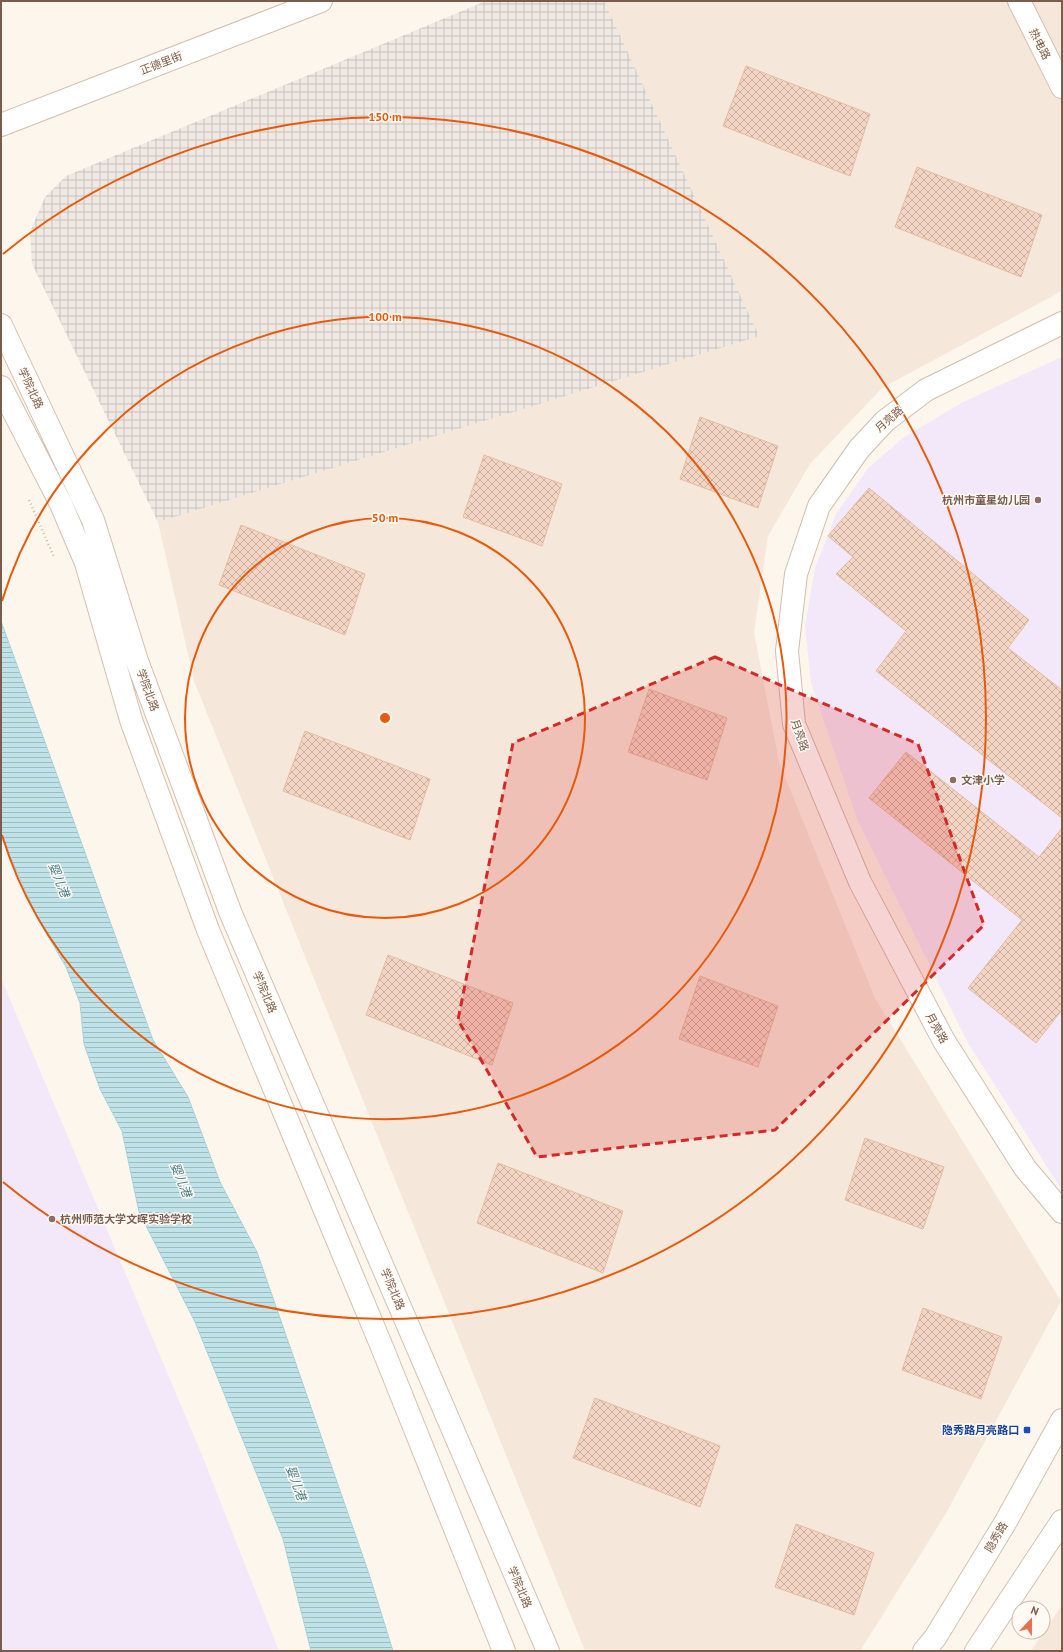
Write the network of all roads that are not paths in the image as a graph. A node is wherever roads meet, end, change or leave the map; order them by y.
1 (321, 1) edge
2 (1018, 1) edge
3 (1062, 87) edge
4 (1, 125) edge
5 (1062, 323) edge
6 (1, 326) edge
7 (1, 387) edge
8 (1062, 1212) edge
9 (1062, 1420) edge
10 (1062, 1521) edge
11 (504, 1651) edge
12 (548, 1651) edge
13 (924, 1651) edge
14 (976, 1651) edge

1 - 4 main road, 正德里街
2 - 3 main road, 热电路
5 - 8 main road, 月亮路
6 - 12 main road, 学院北路
7 - 11 main road
9 - 13 main road, 隐秀路
10 - 14 main road

